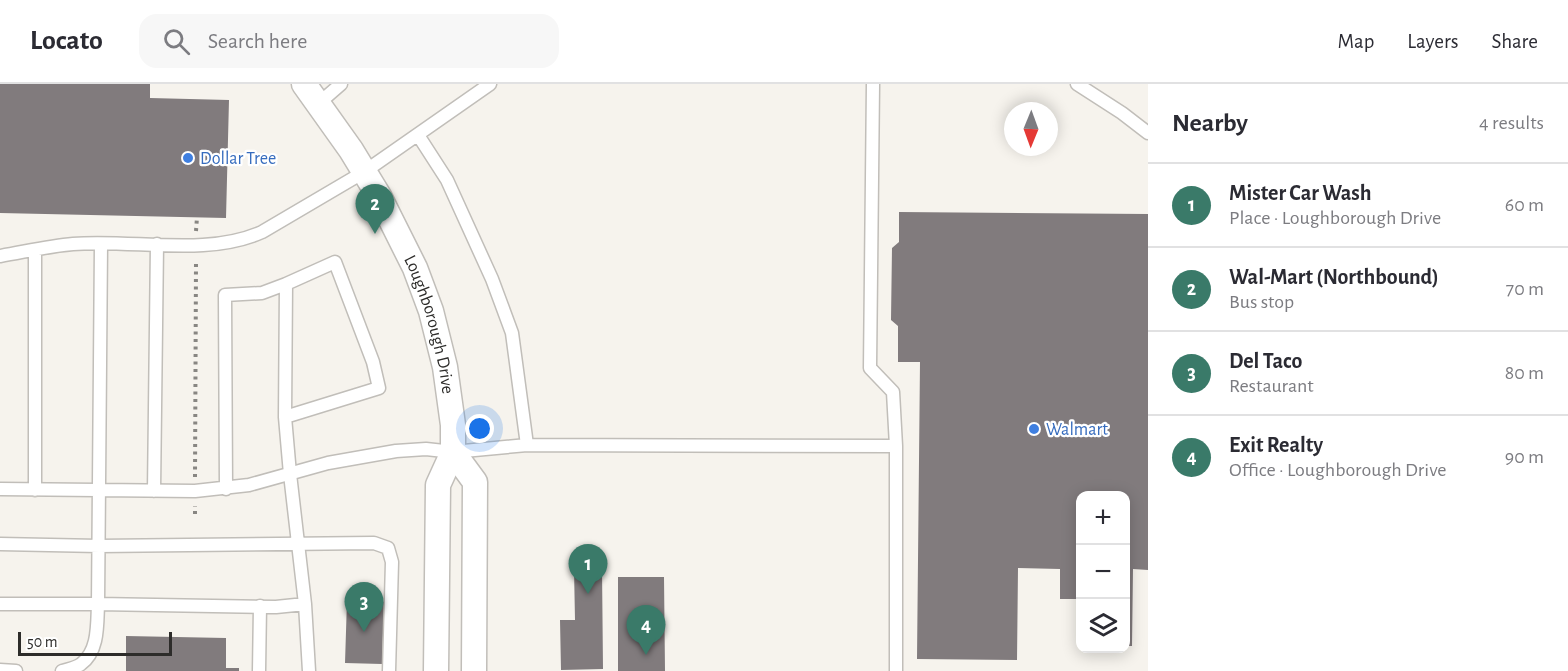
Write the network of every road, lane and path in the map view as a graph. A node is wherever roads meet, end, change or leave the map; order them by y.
1 (304, 84) edge
2 (341, 84) edge
3 (490, 84) edge
4 (873, 84) edge
5 (1077, 84) edge
6 (318, 104) junction
7 (1148, 133) edge
8 (418, 135) junction
9 (364, 172) junction
10 (197, 217) dead end
11 (101, 244) junction
12 (157, 244) junction
13 (196, 244) junction
14 (35, 250) junction
15 (0, 256) edge
16 (286, 284) junction
17 (285, 417) junction
18 (527, 445) junction
19 (896, 446) junction
20 (453, 452) junction
21 (290, 474) junction
22 (0, 489) edge
23 (226, 489) junction
24 (35, 490) junction
25 (99, 490) junction
26 (154, 491) junction
27 (195, 491) junction
28 (195, 514) dead end
29 (0, 544) edge
30 (299, 544) junction
31 (99, 546) junction
32 (0, 604) edge
33 (98, 604) junction
34 (305, 604) junction
35 (260, 606) junction
36 (0, 669) edge
37 (16, 671) edge
38 (62, 671) edge
39 (259, 671) edge
40 (309, 671) edge
41 (389, 671) edge
42 (436, 671) edge
43 (474, 671) edge
44 (896, 671) edge

1 - 6 street, Loughborough Drive
2 - 6 lane
3 - 8 lane
4 - 19 lane
5 - 7 lane
6 - 9 street, Loughborough Drive
8 - 9 lane
8 - 18 lane
9 - 13 lane
9 - 20 street, Loughborough Drive
10 - 13 path
11 - 12 lane
11 - 14 lane
11 - 25 lane
12 - 13 lane
12 - 26 lane
13 - 27 path
14 - 15 lane
14 - 24 lane
16 - 17 lane
16 - 17 lane
16 - 23 lane
17 - 21 lane
18 - 19 lane
18 - 20 lane
19 - 44 lane
20 - 21 lane
20 - 42 street, Loughborough Drive
20 - 43 street
21 - 23 lane
21 - 30 lane
22 - 24 lane
23 - 27 lane
24 - 25 lane
25 - 26 lane
25 - 31 lane
26 - 27 lane
27 - 28 path
29 - 31 lane
30 - 31 lane
30 - 34 lane
30 - 41 lane
31 - 33 lane
32 - 33 lane
33 - 35 lane
33 - 38 lane
34 - 35 lane
34 - 40 lane
35 - 39 lane
36 - 37 lane

